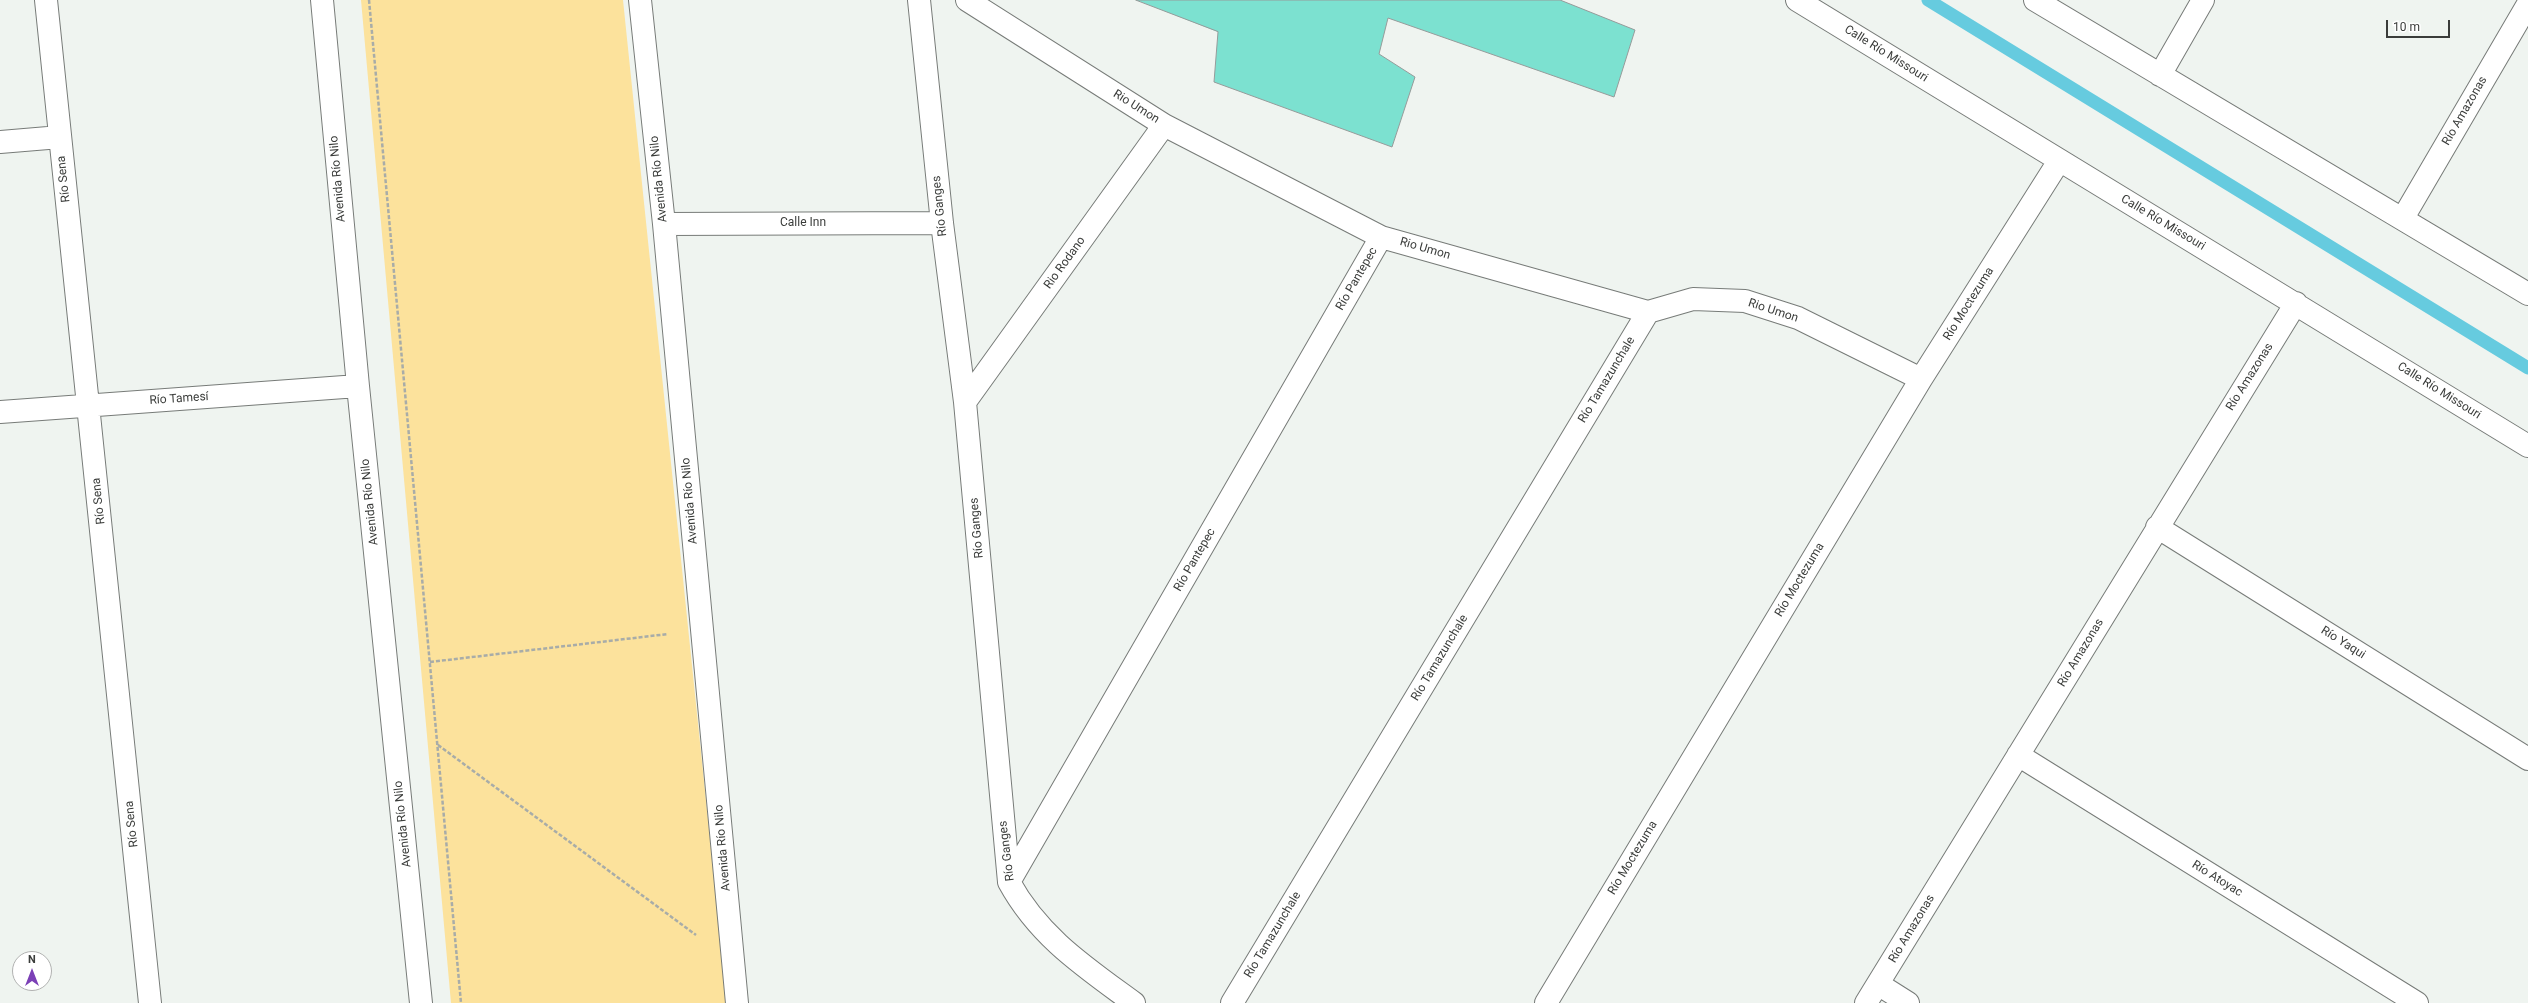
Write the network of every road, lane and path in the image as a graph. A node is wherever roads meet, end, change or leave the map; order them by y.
1 (46, 0) edge
2 (322, 0) edge
3 (369, 0) edge
4 (640, 0) edge
5 (919, 0) edge
6 (967, 0) edge
7 (1797, 0) edge
8 (2035, 0) edge
9 (2203, 0) edge
10 (2528, 4) edge
11 (2160, 75) junction
12 (1164, 125) junction
13 (60, 137) junction
14 (0, 142) edge
15 (2059, 161) junction
16 (2403, 218) junction
17 (942, 223) junction
18 (664, 224) junction
19 (1381, 237) junction
20 (2528, 294) edge
21 (2296, 303) junction
22 (1648, 312) junction
23 (1921, 379) junction
24 (358, 386) junction
25 (965, 402) junction
26 (89, 406) junction
27 (0, 412) edge
28 (2528, 446) edge
29 (2157, 527) junction
30 (672, 634) dead end
31 (430, 662) junction
32 (438, 745) junction
33 (2018, 755) junction
34 (2528, 759) edge
35 (1009, 882) junction
36 (698, 936) dead end
37 (1878, 984) junction
38 (150, 1003) edge
39 (421, 1003) edge
40 (461, 1003) edge
41 (737, 1003) edge
42 (1134, 1003) edge
43 (1232, 1003) edge
44 (1546, 1003) edge
45 (1866, 1003) edge
46 (1908, 1003) edge
47 (2417, 1003) edge

1 - 13 street, Río Sena
2 - 24 street, Avenida Río Nilo
3 - 31 path
4 - 18 street, Avenida Río Nilo
5 - 17 street, Río Ganges
6 - 12 street, Rio Umon
7 - 15 street, Calle Río Missouri
8 - 11 street
9 - 11 street
10 - 16 street, Río Amazonas
11 - 16 street
12 - 19 street, Rio Umon
12 - 25 street, Rio Rodano
13 - 14 street
13 - 26 street, Río Sena
15 - 21 street, Calle Río Missouri
15 - 23 street, Río Moctezuma
16 - 20 street
17 - 18 street, Calle Inn
17 - 25 street, Río Ganges
18 - 41 street, Avenida Río Nilo
19 - 22 street, Rio Umon
19 - 35 street, Río Pantepec
21 - 28 street, Calle Río Missouri
21 - 29 street, Río Amazonas
22 - 23 street, Rio Umon
22 - 43 street, Río Tamazunchale
23 - 44 street, Río Moctezuma
24 - 26 street, Río Tamesí
24 - 39 street, Avenida Río Nilo
25 - 35 street, Río Ganges
26 - 27 street, Río Tamesí
26 - 38 street, Río Sena
29 - 33 street, Río Amazonas
29 - 34 street, Río Yaqui
30 - 31 path
31 - 32 path
32 - 36 path
32 - 40 path
33 - 37 street, Río Amazonas
33 - 47 street, Río Atoyac
35 - 42 street, Río Ganges
37 - 45 street, Río Amazonas
37 - 46 street

